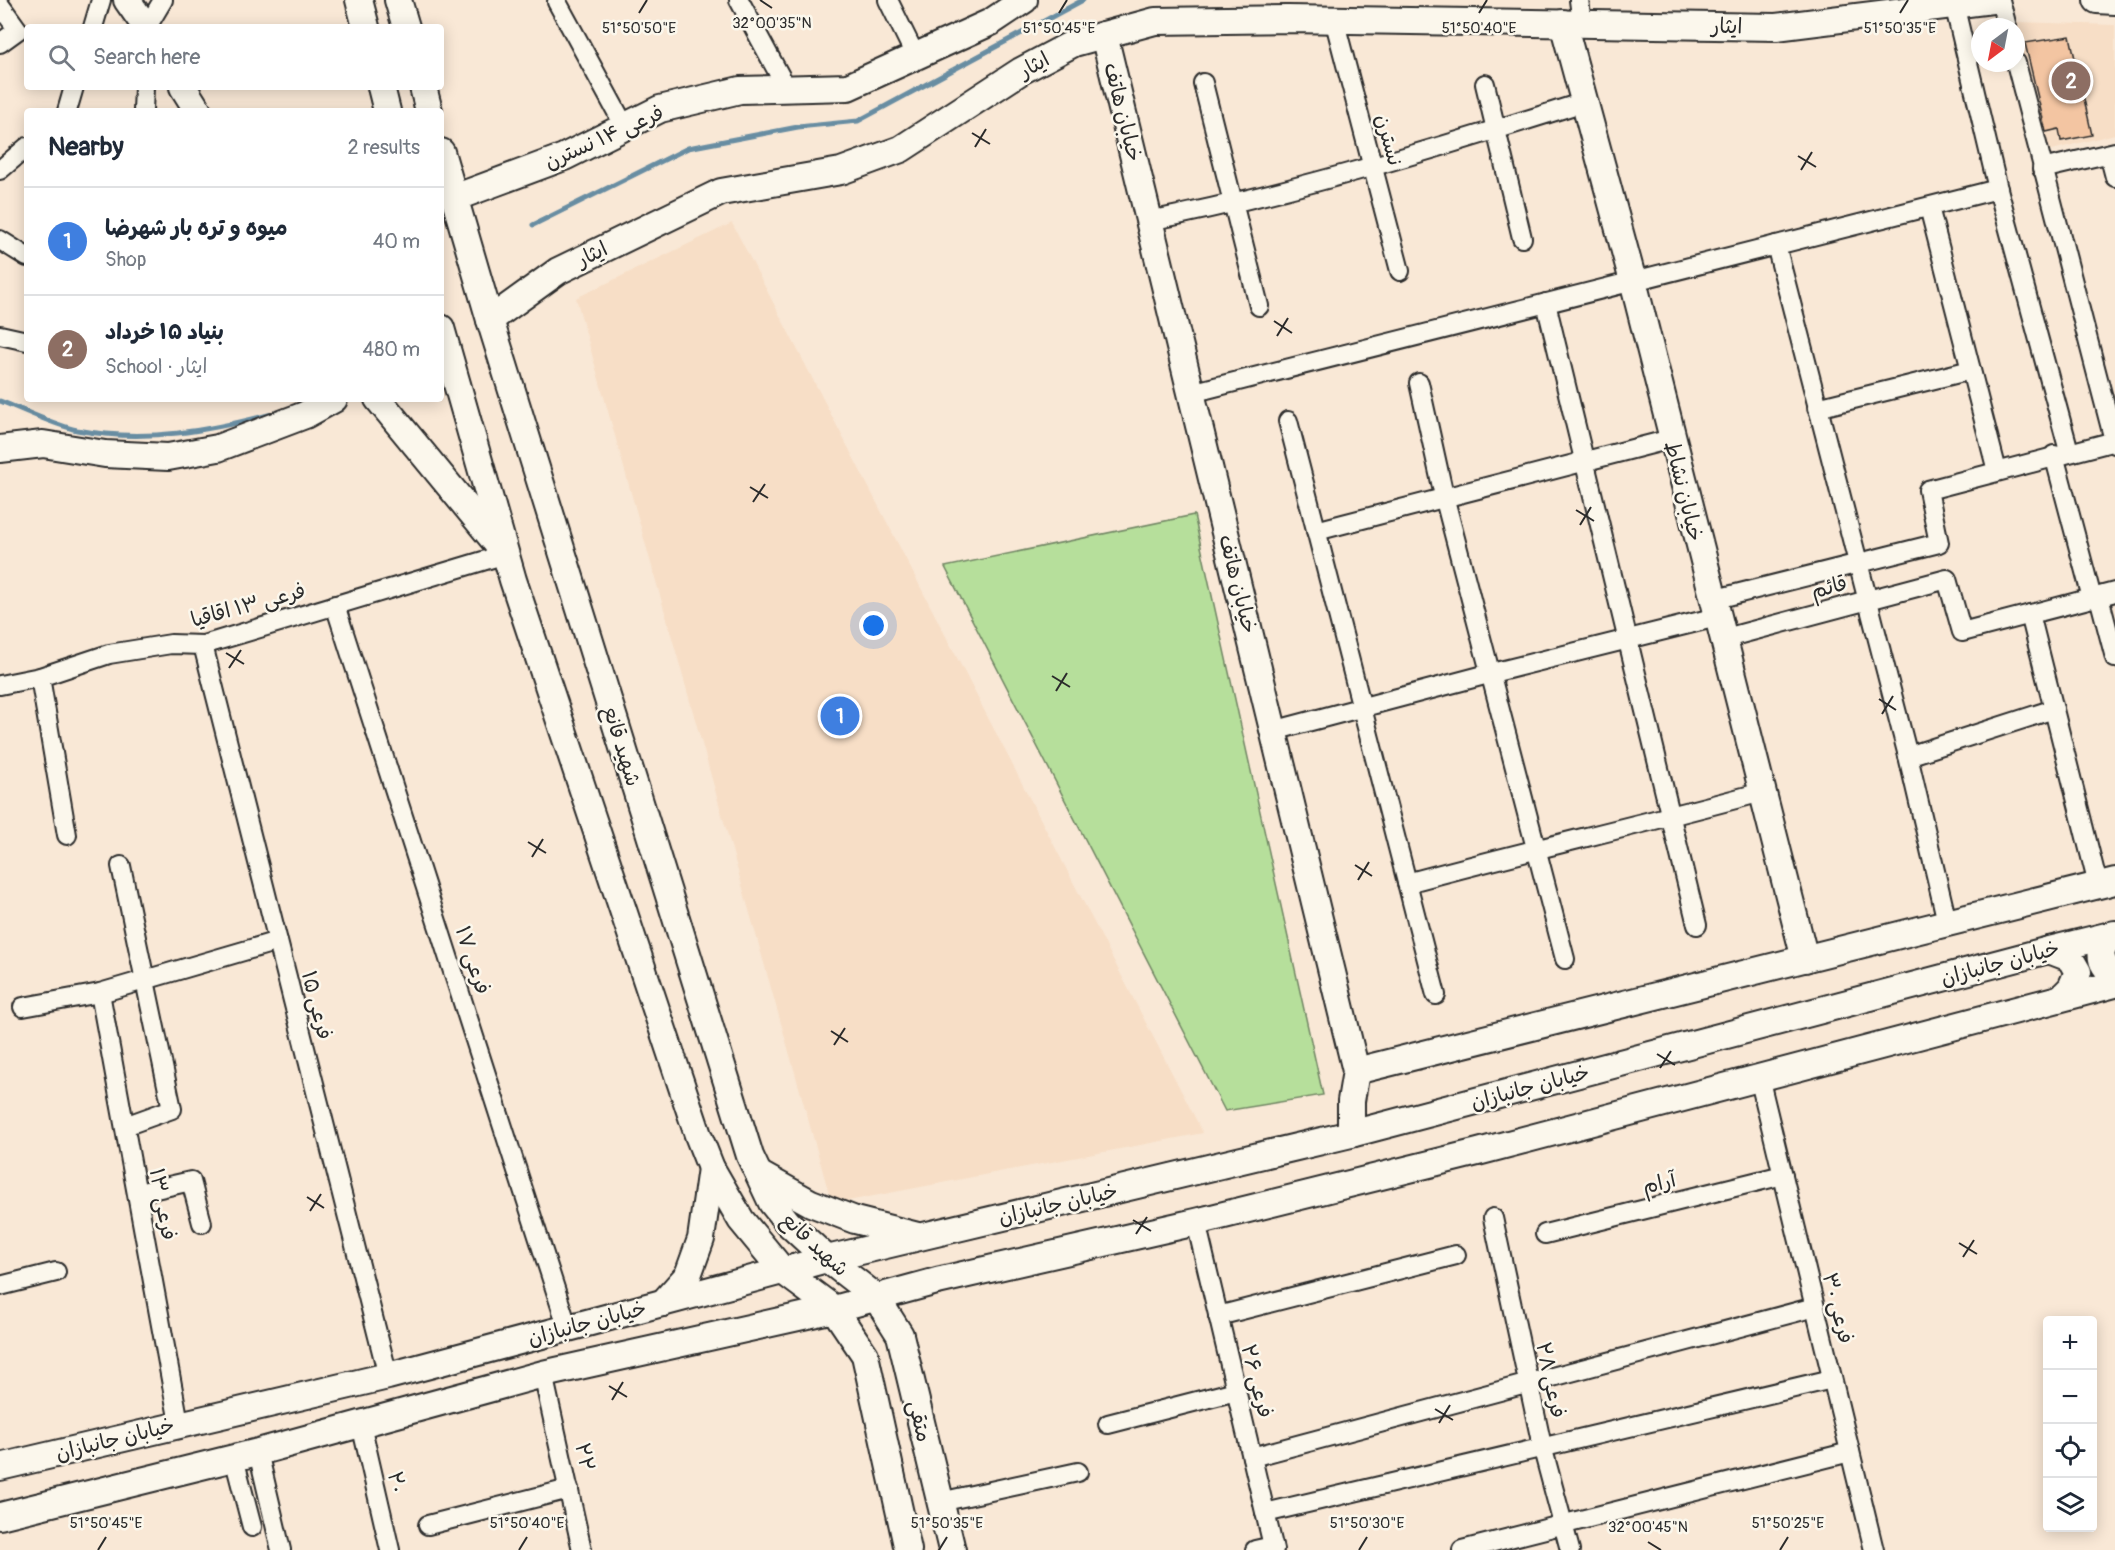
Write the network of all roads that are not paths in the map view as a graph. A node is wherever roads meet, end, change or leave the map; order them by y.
1 (101, 0) edge
2 (127, 0) edge
3 (163, 0) edge
4 (359, 0) edge
5 (398, 0) edge
6 (739, 0) edge
7 (888, 0) edge
8 (1024, 0) edge
9 (1992, 0) edge
10 (2000, 0) edge
11 (2097, 0) edge
12 (2115, 1) edge
13 (557, 2) dead end
14 (1954, 4) junction
15 (0, 5) edge
16 (1575, 15) edge
17 (2005, 18) edge
18 (1334, 19) junction
19 (94, 24) edge
20 (145, 24) edge
21 (149, 24) edge
22 (365, 24) edge
23 (405, 24) edge
24 (1104, 35) junction
25 (0, 43) edge
26 (916, 57) junction
27 (2018, 72) edge
28 (1203, 83) dead end
29 (1485, 84) dead end
30 (787, 89) junction
31 (73, 90) edge
32 (144, 90) edge
33 (185, 90) edge
34 (382, 90) edge
35 (424, 90) edge
36 (1584, 102) junction
37 (68, 108) edge
38 (143, 108) edge
39 (196, 108) edge
40 (386, 108) edge
41 (428, 108) edge
42 (625, 127) junction
43 (1496, 130) junction
44 (24, 150) edge
45 (2112, 153) edge
46 (444, 163) edge
47 (1372, 164) junction
48 (2042, 169) junction
49 (0, 170) edge
50 (2115, 177) edge
51 (1998, 189) junction
52 (454, 198) junction
53 (1232, 205) junction
54 (1929, 207) junction
55 (1149, 221) junction
56 (1522, 238) dead end
57 (0, 240) edge
58 (1776, 245) junction
59 (24, 255) edge
60 (1400, 272) dead end
61 (1633, 281) junction
62 (1546, 303) junction
63 (1259, 306) dead end
64 (490, 320) junction
65 (0, 335) edge
66 (24, 340) edge
67 (444, 345) edge
68 (1971, 370) junction
69 (1419, 383) dead end
70 (1191, 393) junction
71 (326, 402) edge
72 (380, 402) edge
73 (1817, 408) junction
74 (1288, 421) dead end
75 (1671, 439) junction
76 (2115, 442) edge
77 (0, 449) edge
78 (2061, 453) junction
79 (1584, 460) junction
80 (1997, 471) junction
81 (1444, 496) junction
82 (1316, 531) junction
83 (506, 554) junction
84 (1857, 564) junction
85 (2102, 596) edge
86 (1866, 600) junction
87 (335, 605) junction
88 (2030, 614) junction
89 (1717, 619) junction
90 (1627, 640) junction
91 (203, 645) junction
92 (2115, 658) edge
93 (1492, 672) junction
94 (40, 677) junction
95 (0, 685) edge
96 (1362, 708) junction
97 (2054, 710) junction
98 (1273, 731) junction
99 (1908, 756) junction
100 (1762, 792) junction
101 (1671, 817) junction
102 (67, 835) dead end
103 (1537, 848) junction
104 (121, 866) dead end
105 (1407, 883) junction
106 (2106, 883) edge
107 (1947, 922) junction
108 (1697, 925) dead end
109 (2115, 935) edge
110 (278, 941) junction
111 (2049, 950) junction
112 (1805, 958) junction
113 (1565, 959) dead end
114 (2115, 975) edge
115 (144, 980) junction
116 (2115, 984) edge
117 (100, 993) junction
118 (1436, 994) dead end
119 (2062, 997) junction
120 (23, 1007) dead end
121 (1356, 1071) junction
122 (1759, 1077) junction
123 (125, 1126) junction
124 (1351, 1134) junction
125 (711, 1168) junction
126 (759, 1174) junction
127 (1783, 1175) junction
128 (138, 1193) junction
129 (1494, 1218) dead end
130 (1196, 1222) junction
131 (202, 1223) dead end
132 (1545, 1234) dead end
133 (921, 1237) junction
134 (1456, 1255) dead end
135 (827, 1259) junction
136 (783, 1271) junction
137 (56, 1272) dead end
138 (0, 1286) edge
139 (876, 1297) junction
140 (663, 1303) junction
141 (1815, 1307) junction
142 (834, 1309) junction
143 (617, 1315) junction
144 (1218, 1316) junction
145 (568, 1329) junction
146 (625, 1356) junction
147 (543, 1374) junction
148 (387, 1376) junction
149 (1832, 1379) junction
150 (1528, 1382) junction
151 (1236, 1391) junction
152 (179, 1423) junction
153 (361, 1424) junction
154 (1108, 1424) dead end
155 (1542, 1446) junction
156 (1850, 1452) junction
157 (246, 1455) junction
158 (1252, 1457) junction
159 (0, 1467) edge
160 (1078, 1472) dead end
161 (569, 1489) junction
162 (940, 1502) junction
163 (1265, 1512) junction
164 (0, 1516) edge
165 (1564, 1524) junction
166 (428, 1525) dead end
167 (252, 1527) dead end
168 (1274, 1548) edge
169 (281, 1550) edge
170 (390, 1550) edge
171 (582, 1550) edge
172 (908, 1550) edge
173 (952, 1550) edge
174 (1255, 1550) edge
175 (1461, 1550) edge
176 (1570, 1550) edge
177 (1874, 1550) edge

1 - 19 street
2 - 20 main road
3 - 21 street
4 - 22 main road
5 - 23 main road
6 - 30 street
7 - 26 street
8 - 26 main road, فرعی ۱۴ نسترن
9 - 14 main road, ایثار
10 - 17 street
11 - 12 main road
13 - 42 street
14 - 16 main road, ایثار
14 - 51 street
15 - 25 street
16 - 18 main road, ایثار
16 - 36 main road, خیابان نشاط
18 - 24 main road, ایثار
18 - 47 street, نسترن
24 - 55 main road, خیابان هاتف
24 - 64 main road, ایثار
26 - 30 main road, فرعی ۱۴ نسترن
27 - 48 street
28 - 53 street
29 - 43 street
30 - 42 main road, فرعی ۱۴ نسترن
31 - 37 street
32 - 38 street
33 - 39 main road
34 - 40 main road
35 - 41 main road
36 - 43 street
36 - 61 main road, خیابان نشاط
42 - 52 main road, فرعی ۱۴ نسترن
43 - 47 street
43 - 56 street
44 - 49 street
45 - 48 street
45 - 50 street
46 - 52 main road, شهید قانع
47 - 53 street
47 - 60 street, نسترن
48 - 76 street
51 - 54 street
51 - 78 street
52 - 64 main road, شهید قانع
53 - 55 street
53 - 63 street
54 - 58 street
54 - 68 street
55 - 70 main road, خیابان هاتف
57 - 59 street
58 - 61 street
58 - 73 street
61 - 62 street
61 - 75 main road, خیابان نشاط
62 - 70 street
62 - 79 street
64 - 126 main road, شهید قانع
65 - 66 street
67 - 83 main road, شهید قانع
68 - 73 street
68 - 80 street
69 - 81 street
70 - 98 main road, خیابان هاتف
71 - 77 main road
72 - 83 main road
73 - 84 street
74 - 82 street
75 - 79 street
75 - 89 main road, خیابان نشاط
76 - 78 street
78 - 80 street
78 - 85 street
79 - 81 street
79 - 90 street
80 - 84 street
81 - 82 street
81 - 93 street
82 - 96 street
83 - 87 street, فرعی ۱۳ اقاقیا
83 - 125 main road, شهید قانع
84 - 86 street
84 - 89 street
85 - 88 street
85 - 92 street
86 - 88 street, قائم
86 - 89 street, قائم
86 - 99 street
87 - 91 street, فرعی ۱۳ اقاقیا
87 - 145 street, فرعی ۱۷
88 - 97 street
89 - 90 street
89 - 100 main road, خیابان نشاط
90 - 93 street
90 - 101 street
91 - 94 street, فرعی ۱۳ اقاقیا
91 - 110 street, فرعی ۱۵
93 - 96 street
93 - 103 street
94 - 95 street, فرعی ۱۳ اقاقیا
94 - 102 street
96 - 98 street
96 - 105 street
97 - 99 street
97 - 106 street
98 - 121 main road, خیابان هاتف
99 - 107 street
100 - 101 street
100 - 112 main road, خیابان نشاط
101 - 103 street
101 - 108 street
103 - 105 street
103 - 113 street
104 - 115 street
105 - 118 street
106 - 107 main road
107 - 112 main road
109 - 111 main road, خیابان جانبازان
109 - 114 main road
110 - 115 street
110 - 148 street, فرعی ۱۵
111 - 119 main road
111 - 124 main road, خیابان جانبازان
112 - 121 main road
115 - 117 street
115 - 123 street
116 - 119 main road, خیابان جانبازان
117 - 120 street
117 - 123 street, فرعی ۱۳
119 - 122 main road, خیابان جانبازان
121 - 124 main road, خیابان هاتف
122 - 127 street, فرعی ۳۰
122 - 130 main road, خیابان جانبازان
123 - 128 street, فرعی ۱۳
124 - 133 main road, خیابان جانبازان
125 - 136 main road, شهید قانع
125 - 140 main road
126 - 133 main road
126 - 135 main road, شهید قانع
127 - 132 street, آرام
127 - 141 street, فرعی ۳۰
128 - 131 street
128 - 152 street, فرعی ۱۳
129 - 150 street, فرعی ۲۸
130 - 139 main road, خیابان جانبازان
130 - 144 street, فرعی ۲۶
133 - 135 main road, خیابان جانبازان
134 - 144 street
135 - 136 main road, خیابان جانبازان
135 - 139 main road, شهید قانع
136 - 140 main road, خیابان جانبازان
136 - 142 main road, شهید قانع
137 - 138 street
139 - 142 main road, خیابان جانبازان
139 - 162 main road, متقی
140 - 143 main road, خیابان جانبازان
141 - 149 street, فرعی ۳۰
141 - 150 street
142 - 146 main road, خیابان جانبازان
142 - 172 main road, متقی
143 - 145 main road, خیابان جانبازان
143 - 146 main road
144 - 151 street, فرعی ۲۶
145 - 148 main road, خیابان جانبازان
146 - 147 main road, خیابان جانبازان
147 - 153 main road, خیابان جانبازان
147 - 161 street, ۲۲
148 - 152 main road, خیابان جانبازان
149 - 155 street
149 - 156 street, فرعی ۳۰
150 - 155 street, فرعی ۲۸
150 - 158 street
151 - 154 street
151 - 158 street, فرعی ۲۶
152 - 159 main road, خیابان جانبازان
153 - 157 main road, خیابان جانبازان
153 - 170 street, ۲۰
155 - 163 street
155 - 165 street, فرعی ۲۸
156 - 165 street
156 - 177 street, فرعی ۳۰
157 - 164 main road, خیابان جانبازان
157 - 167 street
157 - 169 street
158 - 163 street, فرعی ۲۶
160 - 162 street
161 - 166 street
161 - 171 street, ۲۲
162 - 173 main road, متقی
163 - 168 street, فرعی ۲۶
165 - 175 street
165 - 176 street, فرعی ۲۸
168 - 174 street

